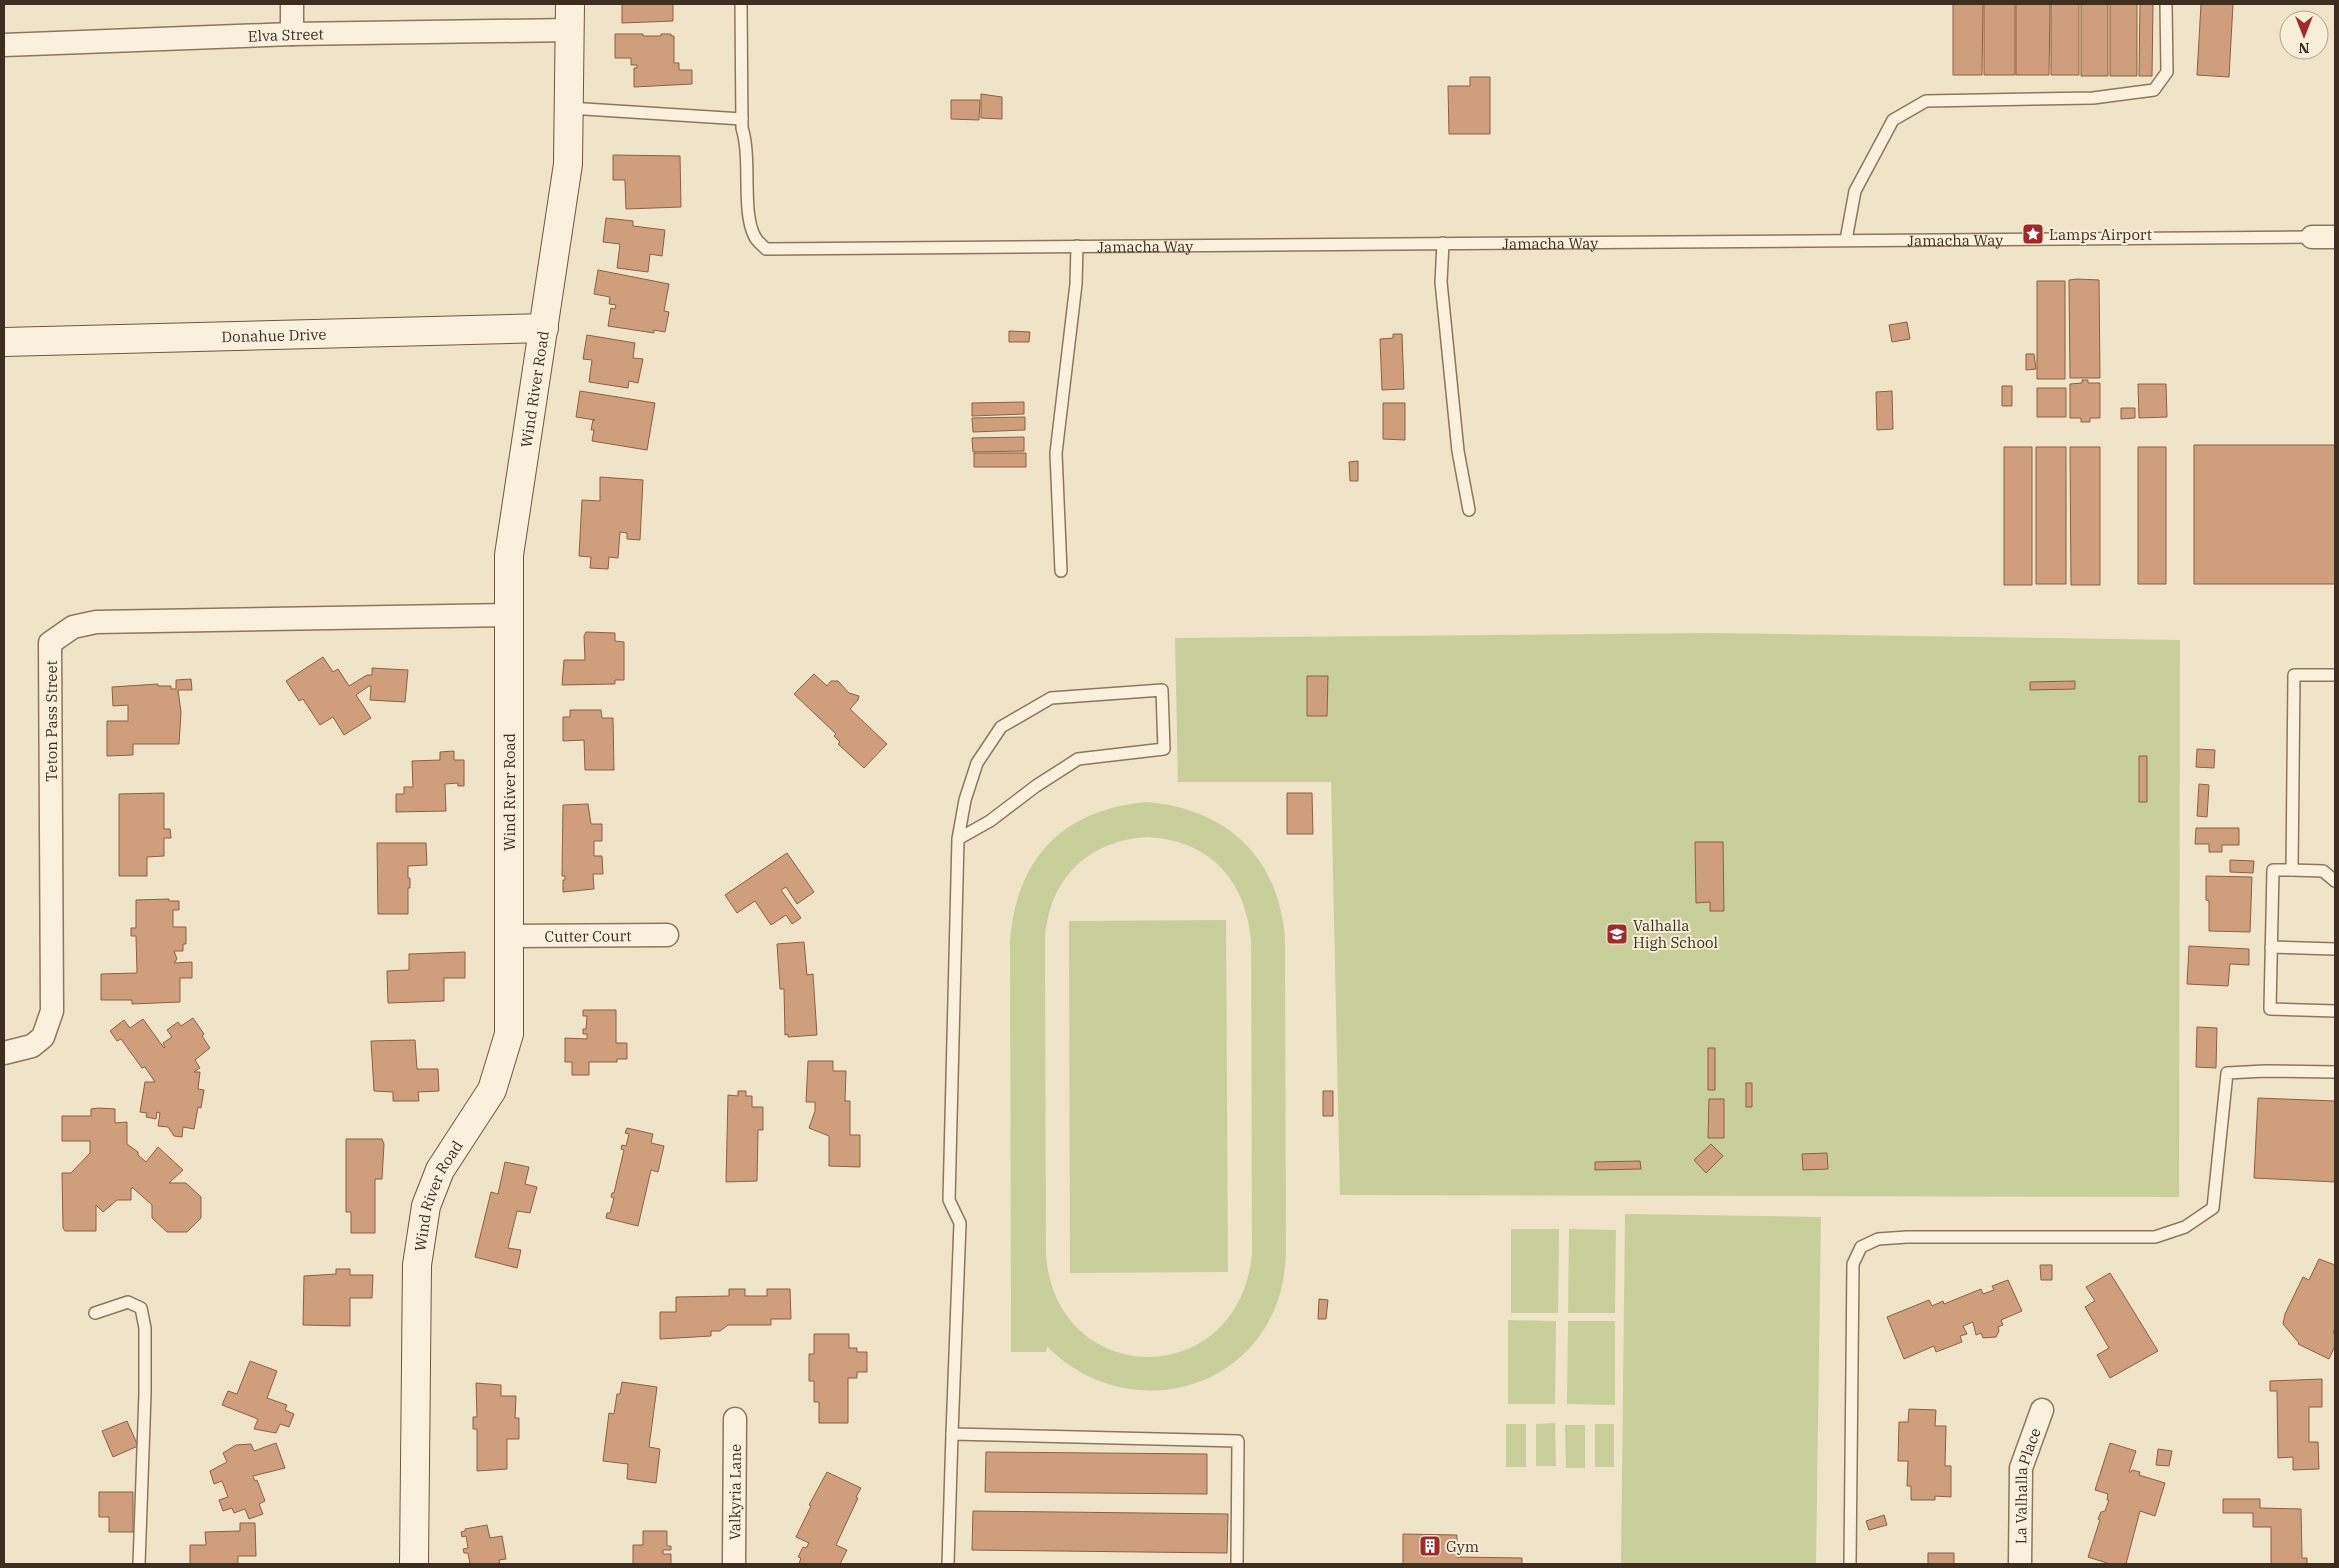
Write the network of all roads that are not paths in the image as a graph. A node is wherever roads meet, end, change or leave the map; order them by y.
1 (292, 4) edge
2 (741, 4) edge
3 (2166, 4) edge
4 (570, 17) edge
5 (292, 34) junction
6 (4, 44) edge
7 (569, 108) junction
8 (742, 119) junction
9 (2312, 237) joint
10 (2335, 237) edge
11 (1846, 240) junction
12 (1443, 243) junction
13 (1077, 246) junction
14 (544, 328) junction
15 (4, 342) edge
16 (1469, 510) dead end
17 (1061, 571) dead end
18 (508, 615) junction
19 (2335, 675) edge
20 (958, 839) junction
21 (2292, 870) junction
22 (2335, 881) edge
23 (666, 935) dead end
24 (508, 936) junction
25 (2271, 947) junction
26 (2335, 949) edge
27 (2335, 1011) edge
28 (4, 1053) edge
29 (2335, 1072) edge
30 (95, 1313) dead end
31 (2042, 1410) dead end
32 (735, 1419) dead end
33 (952, 1434) junction
34 (139, 1564) edge
35 (414, 1564) edge
36 (734, 1564) edge
37 (948, 1564) edge
38 (1238, 1564) edge
39 (1850, 1564) edge
40 (2020, 1564) edge

1 - 5 street
2 - 8 lane
3 - 11 lane
4 - 5 street, Elva Street
4 - 7 street, Wind River Road
5 - 6 street, Elva Street
7 - 8 lane
7 - 14 street, Wind River Road
8 - 13 lane, Jamacha Way
9 - 10 street, Jamacha Way
9 - 11 lane, Jamacha Way
11 - 12 lane, Jamacha Way
12 - 13 lane, Jamacha Way
12 - 16 lane
13 - 17 lane
14 - 15 street, Donahue Drive
14 - 18 street, Wind River Road
18 - 24 street, Wind River Road
18 - 28 street, Teton Pass Street
19 - 21 lane
20 - 20 lane
20 - 33 lane
21 - 22 lane
21 - 25 lane
23 - 24 street, Cutter Court
24 - 35 street, Wind River Road
25 - 26 lane
25 - 27 lane
29 - 39 lane
30 - 34 lane
31 - 40 street, La Valhalla Place
32 - 36 street, Valkyria Lane
33 - 37 lane
33 - 38 lane

